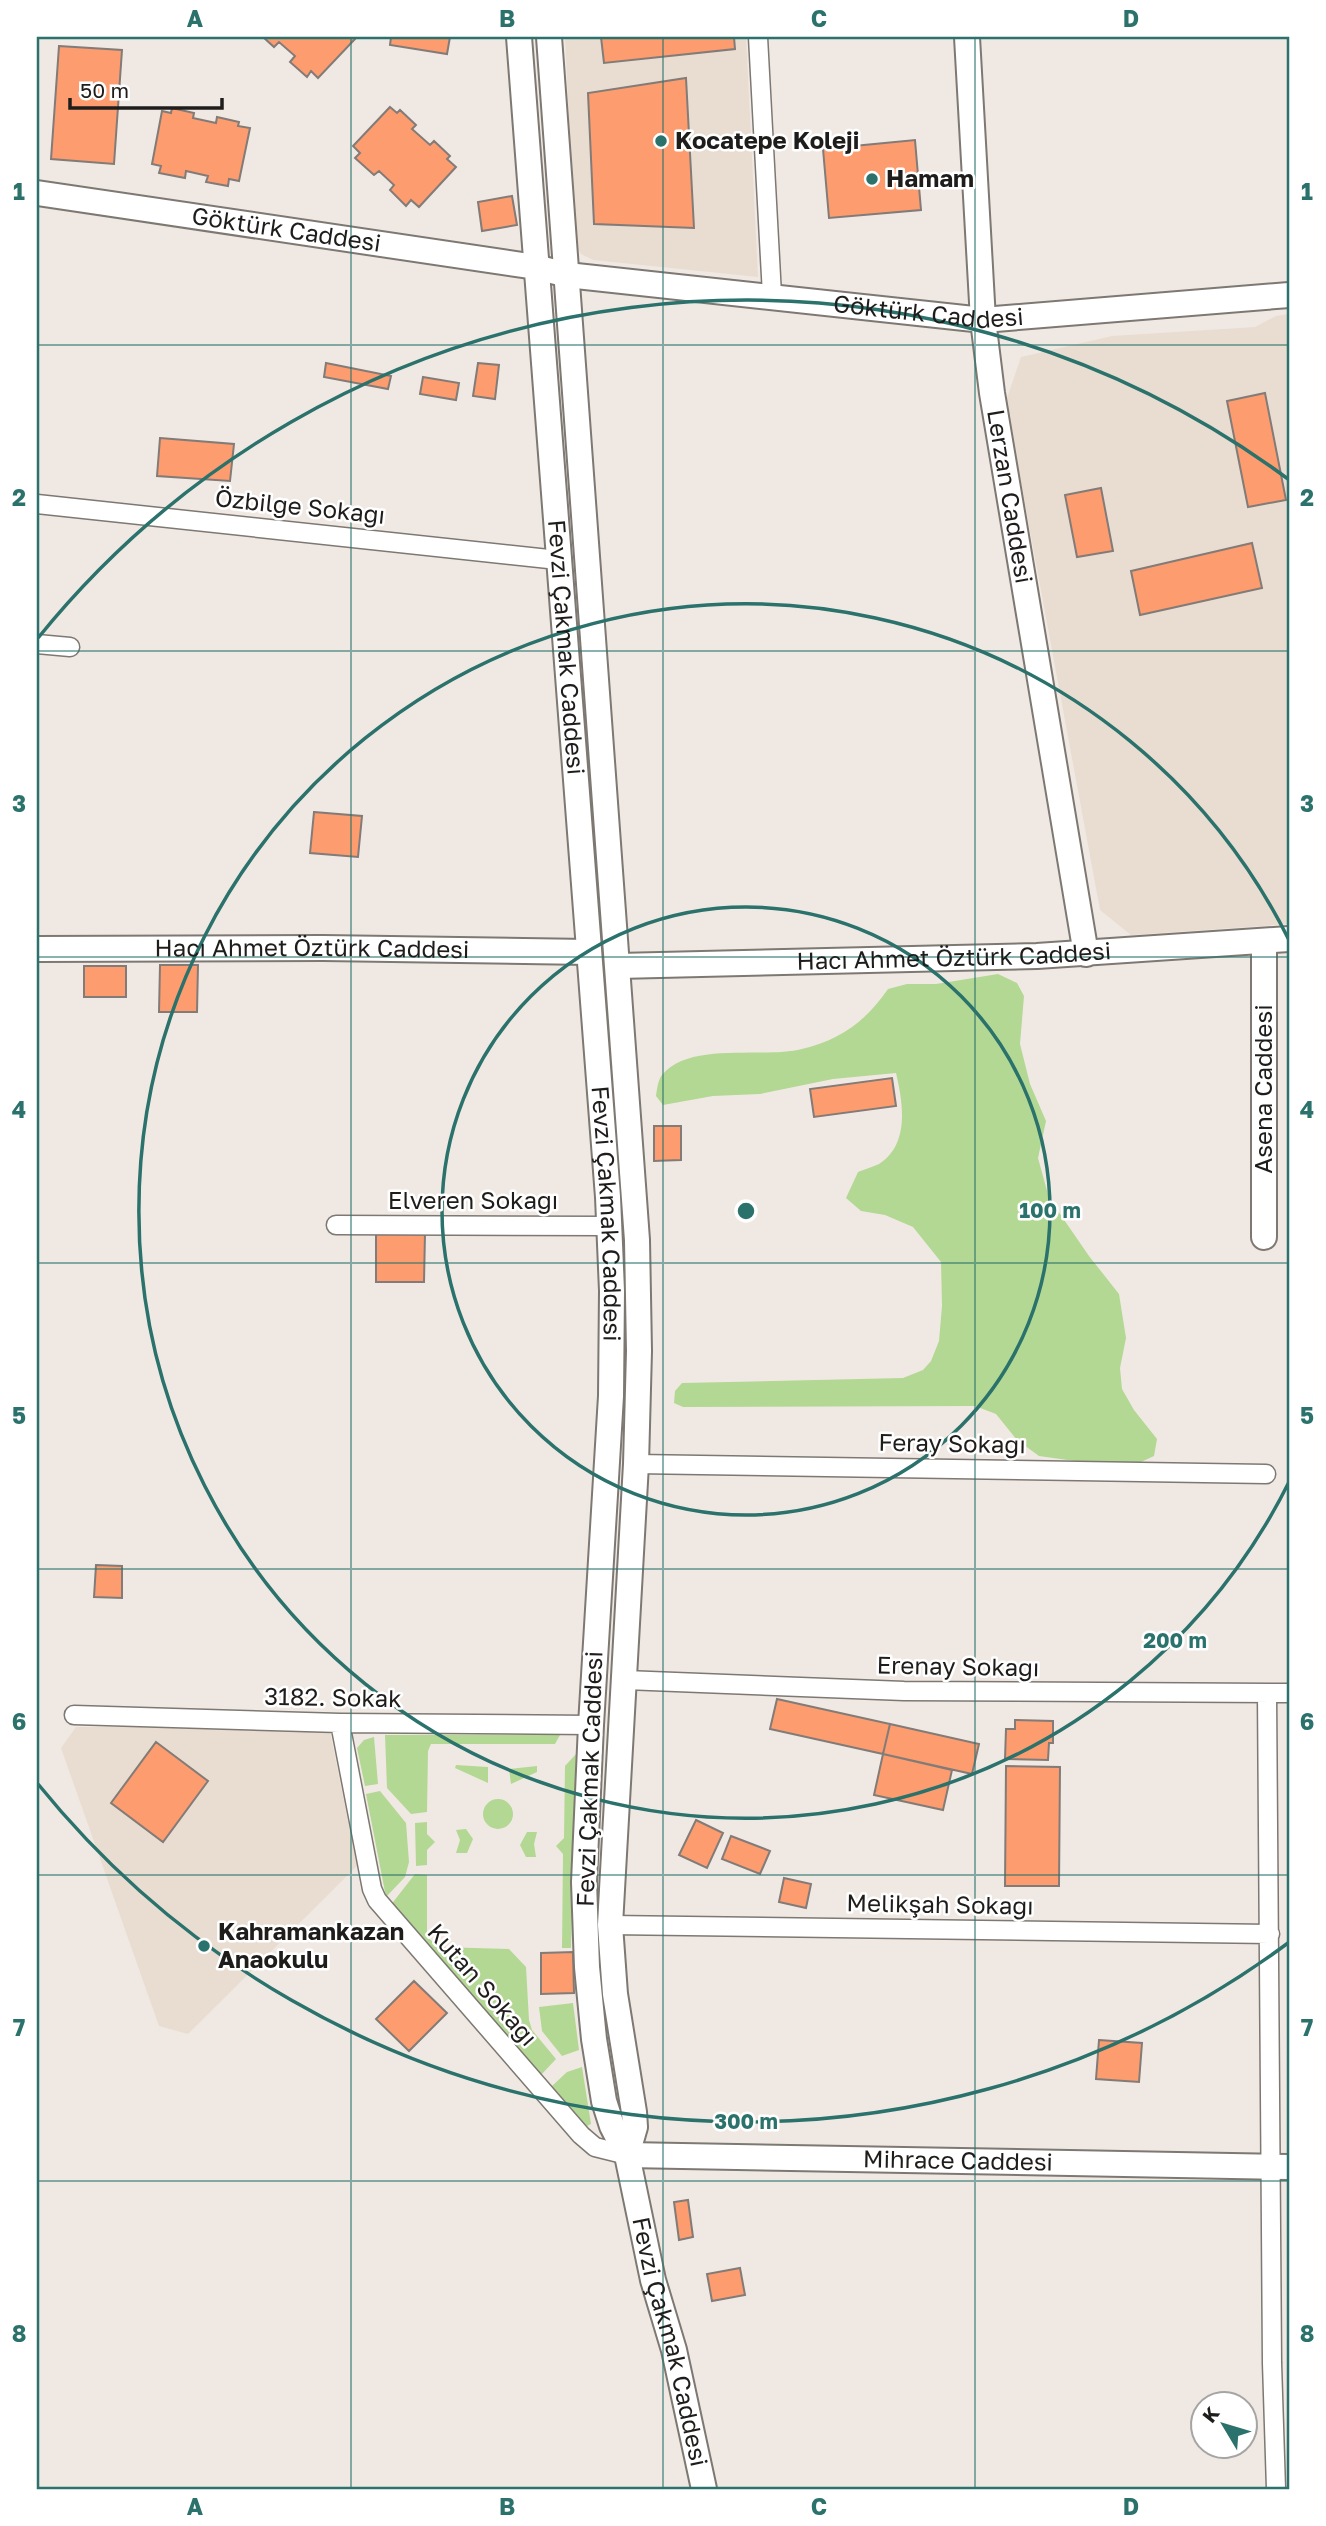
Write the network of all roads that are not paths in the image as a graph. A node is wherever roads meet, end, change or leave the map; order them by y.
1 (519, 37) edge
2 (548, 37) edge
3 (758, 37) edge
4 (967, 37) edge
5 (37, 193) edge
6 (536, 267) junction
7 (567, 275) junction
8 (772, 295) junction
9 (1289, 295) edge
10 (983, 320) junction
11 (37, 504) edge
12 (558, 559) junction
13 (37, 644) edge
14 (70, 647) dead end
15 (1289, 939) edge
16 (1264, 941) junction
17 (37, 949) edge
18 (588, 952) junction
19 (1086, 954) junction
20 (618, 966) junction
21 (336, 1225) dead end
22 (609, 1226) junction
23 (1264, 1237) dead end
24 (636, 1464) junction
25 (1266, 1474) dead end
26 (625, 1680) junction
27 (1267, 1693) junction
28 (1289, 1693) edge
29 (75, 1716) dead end
30 (340, 1723) junction
31 (591, 1725) junction
32 (610, 1925) junction
33 (1270, 1934) junction
34 (627, 2155) junction
35 (1280, 2167) edge
36 (704, 2489) edge
37 (1276, 2489) edge

1 - 6 street, Fevzi Çakmak Caddesi
2 - 7 street, Fevzi Çakmak Caddesi
3 - 8 street
4 - 10 street, Lerzan Caddesi
5 - 6 street, Göktürk Caddesi
6 - 7 street
6 - 12 street, Fevzi Çakmak Caddesi
7 - 8 street, Göktürk Caddesi
7 - 20 street, Fevzi Çakmak Caddesi
8 - 10 street, Göktürk Caddesi
9 - 10 street, Göktürk Caddesi
10 - 19 street, Lerzan Caddesi
11 - 12 street, Özbilge Sokağı
12 - 18 street, Fevzi Çakmak Caddesi
13 - 14 street
15 - 16 street, Hacı Ahmet Öztürk Caddesi
16 - 19 street, Hacı Ahmet Öztürk Caddesi
16 - 23 street, Asena Caddesi
17 - 18 street, Hacı Ahmet Öztürk Caddesi
18 - 22 street, Fevzi Çakmak Caddesi
19 - 20 street, Hacı Ahmet Öztürk Caddesi
20 - 24 street, Fevzi Çakmak Caddesi
21 - 22 street, Elveren Sokağı
22 - 31 street, Fevzi Çakmak Caddesi
24 - 25 street, Feray Sokağı
24 - 26 street, Fevzi Çakmak Caddesi
26 - 27 street, Erenay Sokağı
26 - 32 street, Fevzi Çakmak Caddesi
27 - 28 street, Erenay Sokağı
27 - 33 street
29 - 30 street, 3182. Sokak
30 - 31 street, 3182. Sokak
30 - 34 street, Kutan Sokağı
31 - 34 street, Fevzi Çakmak Caddesi
32 - 33 street, Melikşah Sokağı
32 - 34 street, Fevzi Çakmak Caddesi
33 - 35 street
34 - 35 street, Mihrace Caddesi
34 - 36 street, Fevzi Çakmak Caddesi
35 - 37 street

